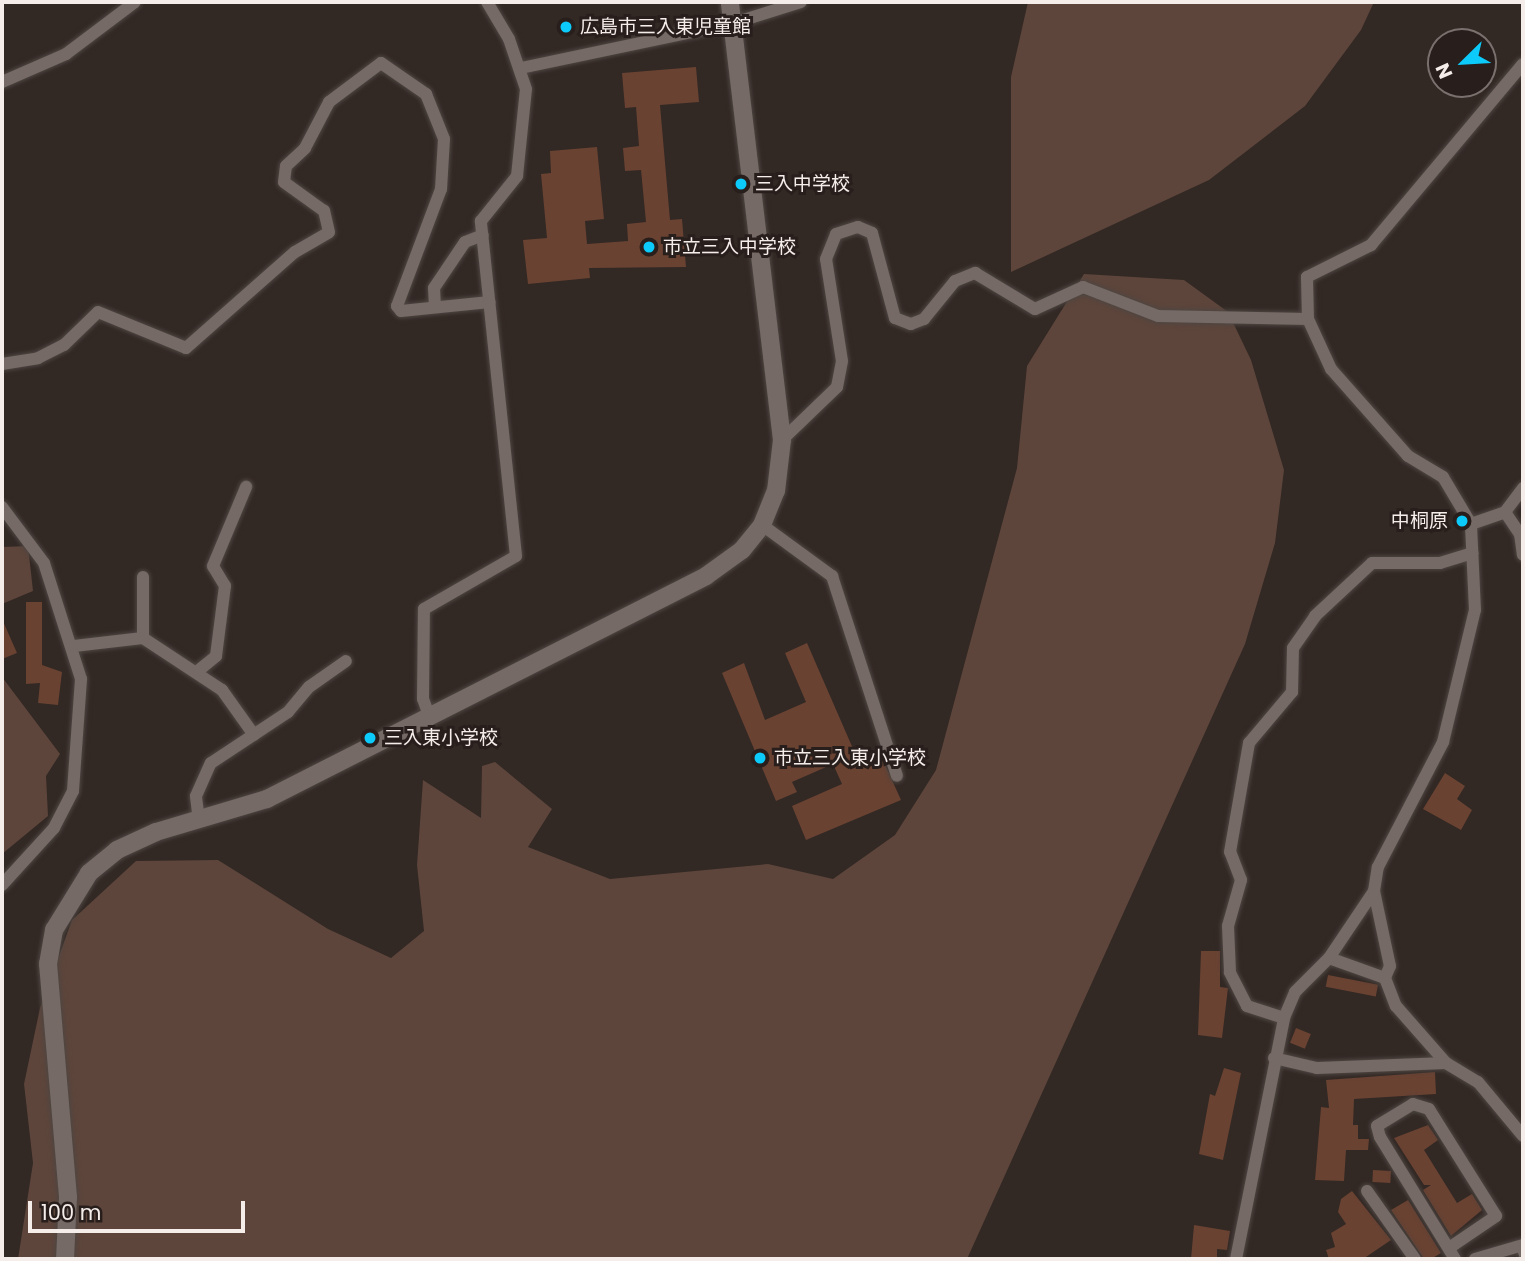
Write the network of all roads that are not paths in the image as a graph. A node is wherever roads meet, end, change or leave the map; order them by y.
1 (135, 2) edge
2 (730, 2) edge
3 (801, 2) edge
4 (491, 3) edge
5 (734, 23) junction
6 (1523, 64) edge
7 (521, 68) junction
8 (2, 82) edge
9 (483, 235) junction
10 (491, 302) junction
11 (435, 307) junction
12 (1308, 319) junction
13 (2, 364) edge
14 (782, 440) junction
15 (246, 487) dead end
16 (1523, 488) edge
17 (2, 507) edge
18 (1505, 512) junction
19 (1471, 524) junction
20 (762, 525) junction
21 (1472, 553) junction
22 (1523, 555) edge
23 (143, 577) dead end
24 (143, 638) junction
25 (74, 646) junction
26 (346, 661) dead end
27 (199, 670) junction
28 (430, 718) junction
29 (254, 735) junction
30 (897, 776) dead end
31 (200, 821) junction
32 (2, 885) edge
33 (1374, 891) junction
34 (1329, 958) junction
35 (1385, 978) junction
36 (1284, 1018) junction
37 (1274, 1058) junction
38 (1446, 1063) junction
39 (1523, 1136) edge
40 (1367, 1191) dead end
41 (1522, 1250) edge
42 (1452, 1254) edge
43 (65, 1259) edge
44 (1236, 1259) edge
45 (1415, 1259) edge
46 (1475, 1259) edge

1 - 8 street
2 - 5 street
3 - 5 street
4 - 7 street
5 - 7 street
5 - 14 street
6 - 12 street
7 - 9 street
9 - 10 street
9 - 11 street
10 - 11 street
10 - 28 street
11 - 13 street
12 - 14 street
12 - 19 street
14 - 20 street
15 - 27 street
16 - 18 street
17 - 25 street
18 - 19 street
18 - 22 street
19 - 21 street
20 - 28 street
20 - 30 street
21 - 33 street
21 - 36 street
23 - 24 street
24 - 25 street
24 - 27 street
25 - 32 street
26 - 29 street
27 - 29 street
28 - 31 street
29 - 31 street
31 - 43 street
33 - 34 street
33 - 35 street
34 - 35 street
34 - 36 street
35 - 38 street
36 - 37 street
37 - 38 street
37 - 44 street
38 - 39 street
40 - 45 street
41 - 46 street
42 - 42 street

